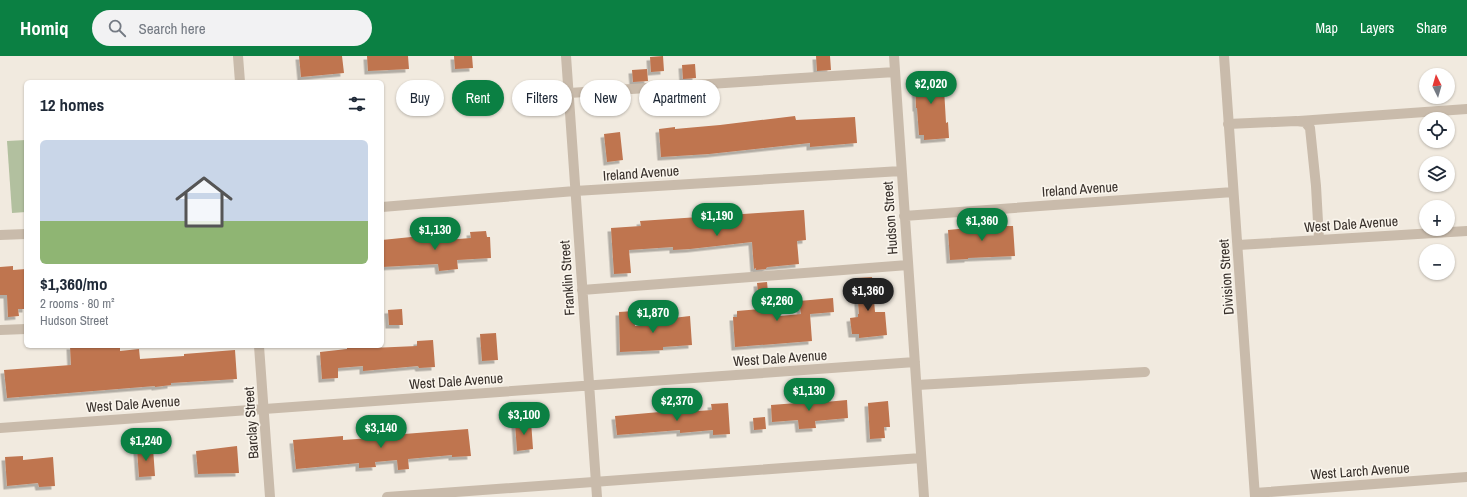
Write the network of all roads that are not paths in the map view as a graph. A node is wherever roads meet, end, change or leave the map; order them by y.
1 (238, 56) edge
2 (566, 56) edge
3 (894, 56) edge
4 (1224, 56) edge
5 (895, 72) junction
6 (240, 80) edge
7 (568, 80) edge
8 (572, 94) edge
9 (1467, 109) edge
10 (570, 116) edge
11 (1296, 121) junction
12 (1228, 124) junction
13 (901, 171) junction
14 (575, 192) junction
15 (1233, 192) junction
16 (384, 207) edge
17 (904, 216) junction
18 (1467, 231) edge
19 (24, 234) edge
20 (0, 236) edge
21 (1320, 240) junction
22 (1238, 245) junction
23 (908, 265) junction
24 (582, 290) junction
25 (24, 328) edge
26 (0, 330) edge
27 (259, 348) edge
28 (915, 362) junction
29 (1145, 372) dead end
30 (917, 385) junction
31 (589, 386) junction
32 (264, 409) junction
33 (0, 428) edge
34 (921, 458) junction
35 (1467, 476) edge
36 (596, 482) junction
37 (1255, 495) edge
38 (270, 497) edge
39 (387, 497) edge
40 (597, 497) edge
41 (924, 497) edge

1 - 6 street
2 - 7 street, Franklin Street
3 - 5 street, Hudson Street
4 - 12 street, Division Street
5 - 8 street
5 - 13 street, Hudson Street
9 - 11 street
10 - 14 street, Franklin Street
11 - 12 street
11 - 21 street
12 - 15 street, Division Street
13 - 14 street, Ireland Avenue
13 - 17 street, Hudson Street
14 - 16 street, Ireland Avenue
14 - 24 street, Franklin Street
15 - 17 street, Ireland Avenue
15 - 22 street, Division Street
17 - 23 street, Hudson Street
18 - 21 street, West Dale Avenue
19 - 20 street
21 - 22 street, West Dale Avenue
22 - 37 street, Division Street
23 - 24 street
23 - 28 street, Hudson Street
24 - 31 street, Franklin Street
25 - 26 street
27 - 32 street, Barclay Street
28 - 30 street, Hudson Street
28 - 31 street, West Dale Avenue
29 - 30 street
30 - 34 street, Hudson Street
31 - 32 street, West Dale Avenue
31 - 36 street, Franklin Street
32 - 33 street, West Dale Avenue
32 - 38 street, Barclay Street
34 - 36 street
34 - 41 street, Hudson Street
35 - 37 street, West Larch Avenue
36 - 39 street
36 - 40 street, Franklin Street

